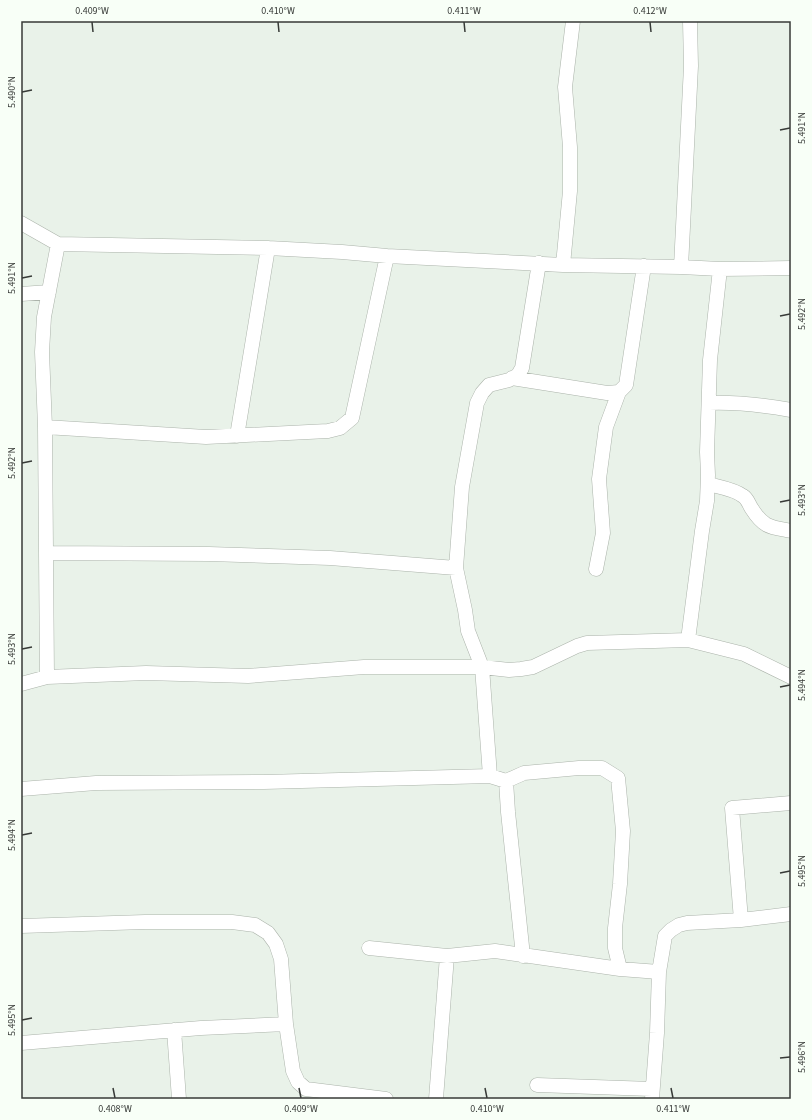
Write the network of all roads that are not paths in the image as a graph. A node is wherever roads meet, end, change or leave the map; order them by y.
1 (573, 21) edge
2 (690, 21) edge
3 (21, 223) edge
4 (58, 244) junction
5 (268, 248) junction
6 (387, 256) junction
7 (539, 263) junction
8 (563, 265) junction
9 (644, 266) junction
10 (681, 267) junction
11 (791, 268) edge
12 (720, 269) junction
13 (49, 292) junction
14 (21, 294) edge
15 (512, 378) junction
16 (619, 392) junction
17 (709, 403) junction
18 (791, 410) edge
19 (45, 427) junction
20 (237, 436) junction
21 (708, 484) junction
22 (791, 531) edge
23 (46, 553) junction
24 (456, 568) junction
25 (596, 569) dead end
26 (688, 640) junction
27 (482, 667) junction
28 (47, 677) junction
29 (791, 677) edge
30 (21, 684) edge
31 (490, 776) junction
32 (506, 781) junction
33 (21, 789) edge
34 (791, 803) edge
35 (791, 914) edge
36 (741, 920) junction
37 (21, 926) edge
38 (369, 948) dead end
39 (447, 956) junction
40 (523, 956) junction
41 (620, 969) junction
42 (660, 972) junction
43 (286, 1024) junction
44 (174, 1030) junction
45 (21, 1043) edge
46 (537, 1086) dead end
47 (302, 1092) edge
48 (652, 1094) edge
49 (179, 1099) edge
50 (386, 1099) edge
51 (436, 1099) edge

1 - 8 street
2 - 10 street
3 - 4 street
4 - 5 street
4 - 13 street
5 - 6 street
5 - 20 street
6 - 7 street
6 - 20 street
7 - 8 street
7 - 15 street
8 - 9 street
9 - 10 street
9 - 16 street
10 - 12 street
11 - 12 street
12 - 17 street
13 - 14 street
13 - 19 street
15 - 16 street
15 - 24 street
16 - 25 street
17 - 18 street
17 - 21 street
19 - 20 street
19 - 23 street
21 - 22 street
21 - 26 street
23 - 24 street
23 - 28 street
24 - 27 street
26 - 27 street
26 - 29 street
27 - 28 street
27 - 31 street
28 - 30 street
31 - 32 street
31 - 33 street
32 - 40 street
32 - 41 street
34 - 36 street
35 - 36 street
36 - 42 street
37 - 43 street
38 - 39 street
39 - 40 street
39 - 51 street
40 - 41 street
41 - 42 street
42 - 48 street
43 - 44 street
43 - 47 street
44 - 45 street
44 - 49 street
46 - 48 street
47 - 50 street

